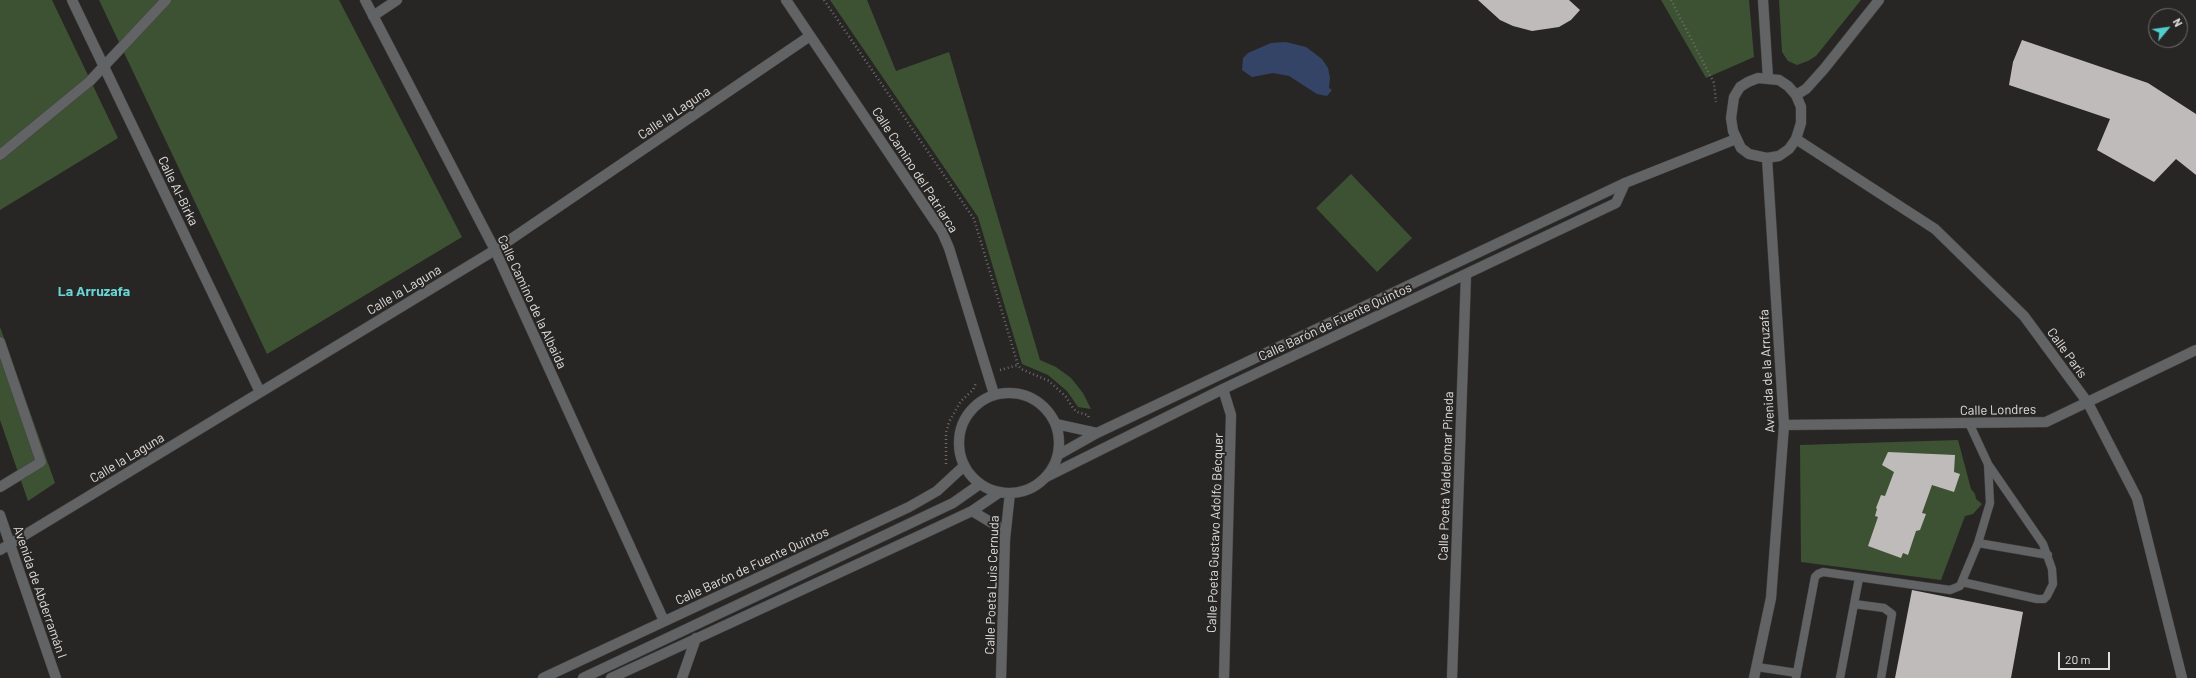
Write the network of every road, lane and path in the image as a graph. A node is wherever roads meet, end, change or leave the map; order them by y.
1 (72, 0) edge
2 (166, 0) edge
3 (365, 0) edge
4 (397, 0) edge
5 (786, 0) edge
6 (824, 0) edge
7 (1671, 0) edge
8 (1762, 0) edge
9 (1880, 0) edge
10 (373, 16) junction
11 (810, 36) junction
12 (104, 66) junction
13 (1768, 78) junction
14 (1796, 95) junction
15 (1716, 102) dead end
16 (1736, 139) junction
17 (1796, 139) junction
18 (0, 155) edge
19 (1767, 158) junction
20 (1625, 183) junction
21 (495, 250) junction
22 (1466, 275) junction
23 (0, 342) edge
24 (2196, 350) edge
25 (976, 376) dead end
26 (1223, 389) junction
27 (260, 392) junction
28 (994, 394) junction
29 (2088, 403) junction
30 (1969, 423) junction
31 (1056, 424) junction
32 (1784, 425) junction
33 (1097, 433) junction
34 (1058, 455) junction
35 (1988, 464) junction
36 (964, 466) junction
37 (945, 468) dead end
38 (1046, 477) junction
39 (980, 484) junction
40 (0, 487) edge
41 (1005, 493) junction
42 (972, 511) junction
43 (0, 515) edge
44 (1005, 539) junction
45 (1978, 543) junction
46 (10, 544) junction
47 (0, 550) edge
48 (2048, 555) junction
49 (1859, 578) junction
50 (1962, 582) junction
51 (1854, 604) junction
52 (664, 621) junction
53 (696, 638) junction
54 (1756, 667) junction
55 (1797, 676) edge
56 (56, 678) edge
57 (543, 678) edge
58 (583, 678) edge
59 (611, 678) edge
60 (682, 678) edge
61 (1001, 678) edge
62 (1224, 678) edge
63 (1452, 678) edge
64 (1754, 678) edge
65 (1840, 678) edge
66 (1881, 678) edge
67 (2182, 678) edge

1 - 12 street, Calle Al-Birka
2 - 12 street
3 - 10 street, Calle Camino de la Albaida
4 - 10 street
5 - 11 street, Calle Camino del Patriarca
6 - 33 path
7 - 15 path
8 - 13 street
9 - 14 street
10 - 21 street, Calle Camino de la Albaida
11 - 21 street, Calle la Laguna
11 - 28 street, Calle Camino del Patriarca
12 - 18 street
12 - 27 street, Calle Al-Birka
13 - 14 street
13 - 16 street
14 - 17 street
16 - 19 street
16 - 20 street, Calle Barón de Fuente Quintos
17 - 19 street
17 - 29 street, Calle París
19 - 32 street, Avenida de la Arruzafa
20 - 22 street, Calle Barón de Fuente Quintos
20 - 33 street, Calle Barón de Fuente Quintos
21 - 27 street, Calle la Laguna
21 - 52 street, Calle Camino de la Albaida
22 - 26 street, Calle Barón de Fuente Quintos
22 - 63 street, Calle Poeta Valdelomar Pineda
23 - 40 street
24 - 29 street, Calle Londres
25 - 37 path
26 - 38 street, Calle Barón de Fuente Quintos
26 - 62 street, Calle Poeta Gustavo Adolfo Bécquer
27 - 46 street, Calle la Laguna
28 - 31 street
28 - 36 street
29 - 30 street, Calle Londres
29 - 67 street, Calle París
30 - 32 street, Calle Londres
30 - 35 lane
31 - 33 street
31 - 34 street
32 - 54 street, Avenida de la Arruzafa
33 - 34 street, Calle Barón de Fuente Quintos
34 - 38 street
35 - 45 lane
35 - 48 lane
36 - 39 street
36 - 52 street, Calle Barón de Fuente Quintos
38 - 41 street
39 - 41 street
39 - 58 street
41 - 42 street
41 - 44 street, Calle Poeta Luis Cernuda
42 - 44 street
42 - 53 street
43 - 46 street, Avenida de Abderramán I
44 - 61 street, Calle Poeta Luis Cernuda
45 - 48 lane
45 - 50 lane
46 - 47 street, Calle la Laguna
46 - 56 street, Avenida de Abderramán I
48 - 50 lane
49 - 50 lane
49 - 51 lane
49 - 55 lane
51 - 65 lane
51 - 66 lane
52 - 57 street, Calle Barón de Fuente Quintos
53 - 59 street
53 - 60 street
54 - 55 lane
54 - 64 street, Avenida de la Arruzafa

